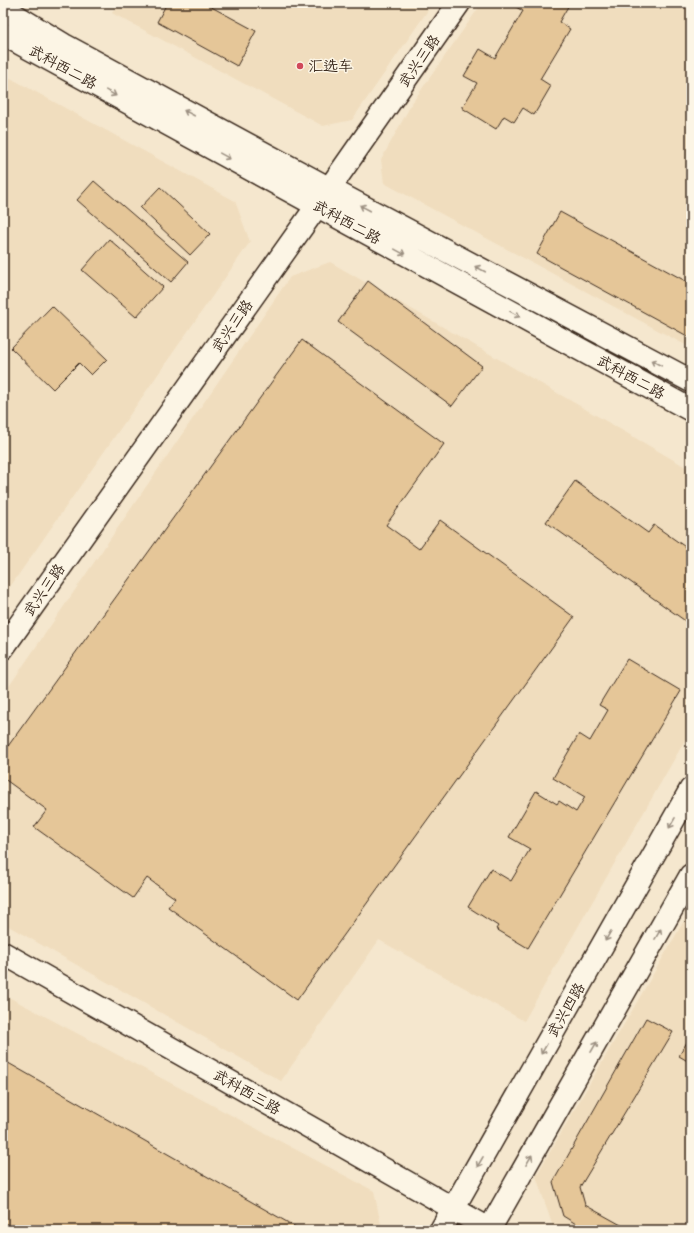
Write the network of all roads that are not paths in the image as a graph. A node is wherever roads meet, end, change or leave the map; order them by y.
1 (459, 3) edge
2 (3, 8) edge
3 (3, 34) edge
4 (324, 198) junction
5 (691, 381) edge
6 (691, 410) edge
7 (3, 648) edge
8 (691, 789) edge
9 (691, 875) edge
10 (3, 953) edge
11 (453, 1209) junction
12 (441, 1230) edge
13 (490, 1230) edge

1 - 4 street, 武兴三路
4 -> 2 street, 武科西二路
3 -> 4 street, 武科西二路
5 -> 4 street, 武科西二路
4 -> 6 street, 武科西二路
4 - 7 street, 武兴三路
8 -> 11 street, 武兴四路
13 -> 9 street
10 - 11 street, 武科西三路
11 - 12 street, 武兴四路
11 - 13 street, 武科西三路

